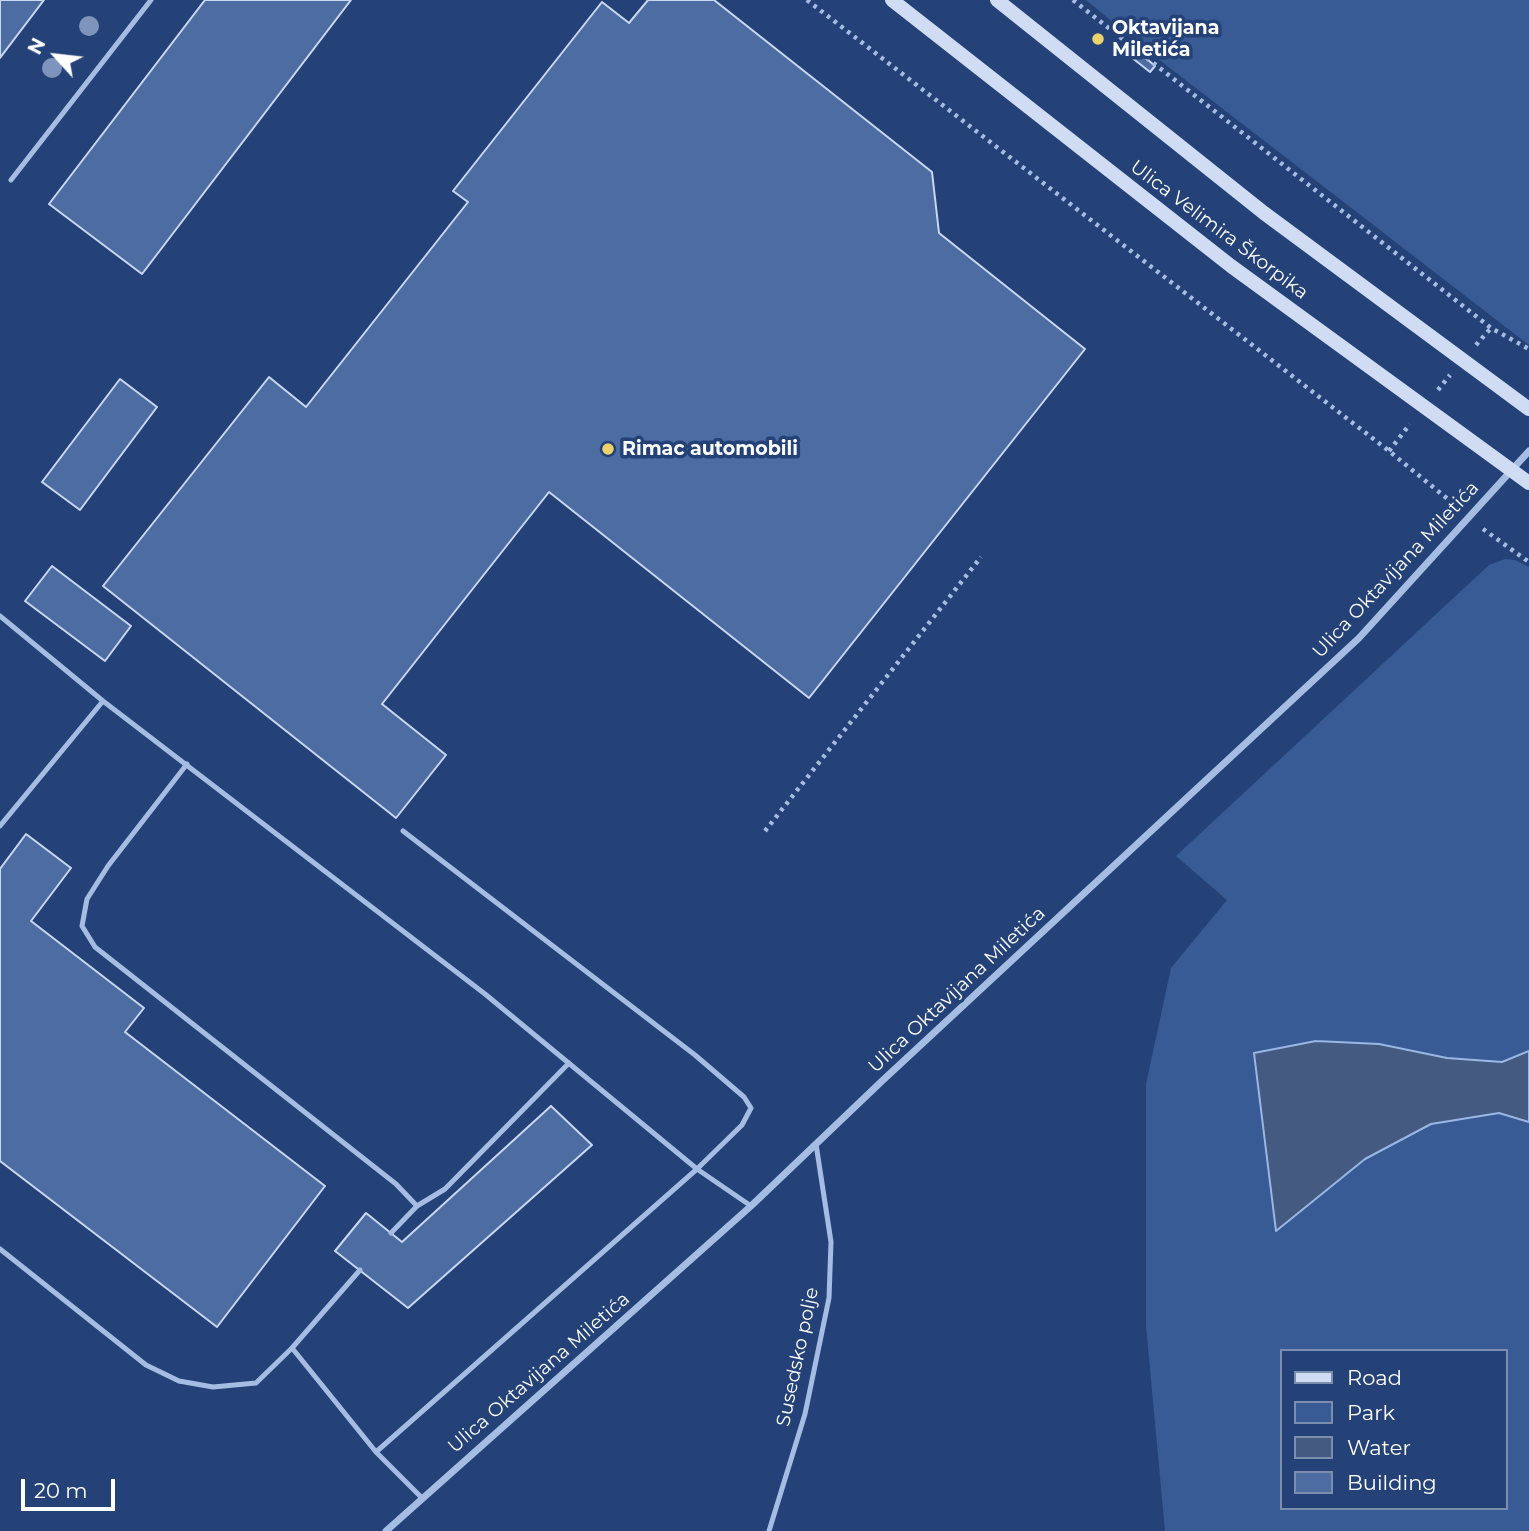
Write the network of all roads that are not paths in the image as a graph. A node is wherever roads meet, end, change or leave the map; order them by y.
1 (151, 0) edge
2 (891, 0) edge
3 (997, 0) edge
4 (11, 180) dead end
5 (1529, 409) edge
6 (1529, 451) edge
7 (1513, 469) junction
8 (1529, 483) edge
9 (0, 616) edge
10 (103, 701) junction
11 (187, 764) junction
12 (0, 826) edge
13 (403, 831) dead end
14 (569, 1063) junction
15 (816, 1144) junction
16 (697, 1169) junction
17 (417, 1206) junction
18 (751, 1206) junction
19 (391, 1233) dead end
20 (0, 1249) edge
21 (360, 1270) dead end
22 (292, 1348) junction
23 (376, 1452) junction
24 (422, 1498) junction
25 (386, 1531) edge
26 (769, 1531) edge

1 - 4 lane
2 - 7 main road, Ulica Velimira Škorpika
3 - 5 main road
6 - 7 street, Ulica Oktavijana Miletića
7 - 8 main road, Ulica Velimira Škorpika
7 - 15 street, Ulica Oktavijana Miletića
9 - 10 lane
10 - 11 lane
10 - 12 lane
11 - 14 lane
11 - 17 lane
13 - 16 lane
14 - 16 lane
14 - 17 lane
15 - 18 street, Ulica Oktavijana Miletića
15 - 26 lane, Susedsko polje
16 - 18 lane
16 - 23 lane
17 - 19 lane
18 - 24 street, Ulica Oktavijana Miletića
20 - 22 lane
21 - 22 lane
22 - 23 lane
23 - 24 lane
24 - 25 street, Ulica Oktavijana Miletića

